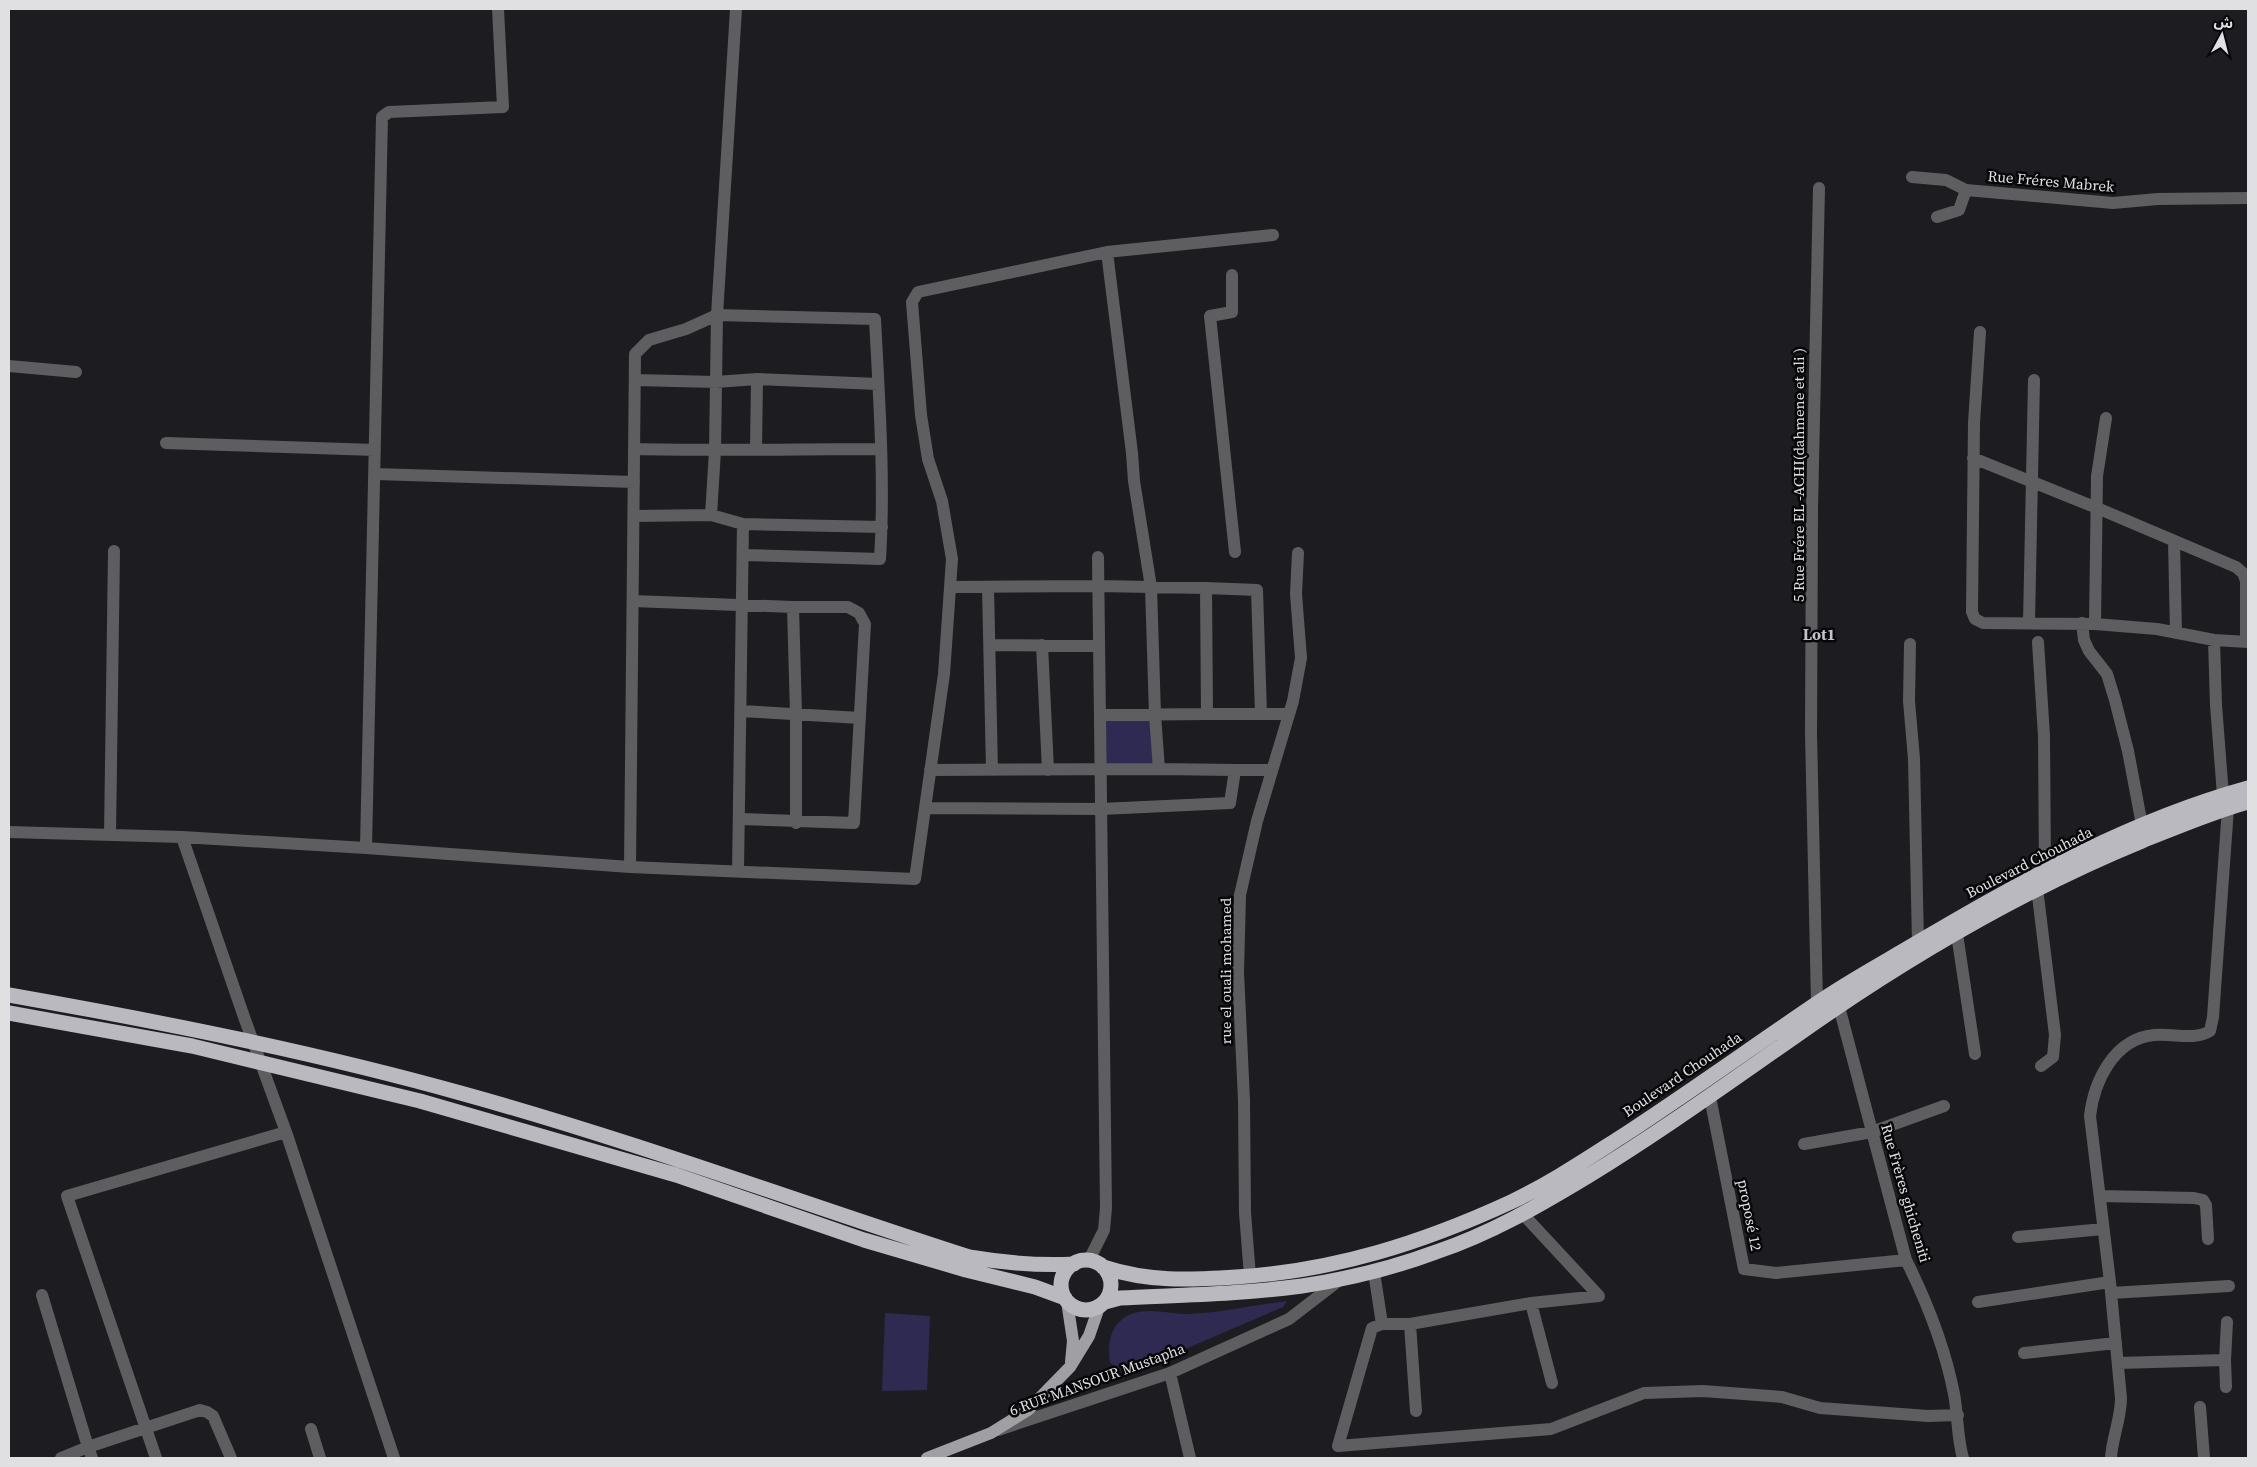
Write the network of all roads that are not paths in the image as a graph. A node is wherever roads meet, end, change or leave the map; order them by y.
1 (498, 9) edge
2 (736, 9) edge
3 (1912, 178) dead end
4 (1819, 188) dead end
5 (1966, 190) junction
6 (2248, 198) edge
7 (1937, 217) dead end
8 (1273, 235) dead end
9 (1107, 252) junction
10 (1232, 275) dead end
11 (717, 315) junction
12 (1980, 332) dead end
13 (9, 366) edge
14 (76, 372) dead end
15 (757, 379) junction
16 (635, 380) junction
17 (2034, 380) dead end
18 (716, 382) junction
19 (878, 384) junction
20 (2106, 418) dead end
21 (166, 443) dead end
22 (634, 449) junction
23 (756, 449) junction
24 (880, 449) junction
25 (375, 450) junction
26 (715, 451) junction
27 (1973, 458) junction
28 (376, 474) junction
29 (2031, 481) junction
30 (634, 482) junction
31 (2097, 508) junction
32 (711, 515) junction
33 (634, 516) junction
34 (743, 524) junction
35 (882, 527) junction
36 (2174, 541) junction
37 (114, 551) dead end
38 (1235, 552) dead end
39 (1298, 553) dead end
40 (743, 555) junction
41 (1098, 557) dead end
42 (1098, 586) junction
43 (988, 587) junction
44 (1151, 587) junction
45 (950, 588) junction
46 (1206, 588) junction
47 (633, 601) junction
48 (742, 604) junction
49 (793, 607) junction
50 (2030, 622) junction
51 (2088, 623) junction
52 (2176, 633) junction
53 (2214, 640) junction
54 (2038, 642) dead end
55 (2247, 642) edge
56 (1910, 644) dead end
57 (990, 645) junction
58 (1042, 645) junction
59 (1099, 646) junction
60 (741, 711) junction
61 (796, 714) junction
62 (1207, 714) junction
63 (1261, 714) junction
64 (1289, 714) junction
65 (1100, 715) junction
66 (1155, 715) junction
67 (860, 718) junction
68 (1159, 769) junction
69 (930, 770) junction
70 (992, 770) junction
71 (1048, 770) junction
72 (1101, 770) junction
73 (1235, 770) junction
74 (1272, 770) junction
75 (2248, 788) edge
76 (2225, 802) junction
77 (2248, 802) edge
78 (925, 808) junction
79 (1101, 809) junction
80 (739, 819) junction
81 (796, 823) junction
82 (2142, 825) junction
83 (9, 832) edge
84 (110, 835) junction
85 (182, 837) junction
86 (366, 848) junction
87 (630, 867) junction
88 (2045, 870) junction
89 (738, 871) junction
90 (2037, 888) junction
91 (1957, 934) junction
92 (1918, 942) junction
93 (9, 995) edge
94 (1837, 999) junction
95 (1817, 1003) junction
96 (9, 1013) edge
97 (252, 1042) junction
98 (1975, 1054) dead end
99 (262, 1063) junction
100 (2041, 1066) dead end
101 (1710, 1097) junction
102 (1944, 1106) dead end
103 (286, 1132) junction
104 (1872, 1132) junction
105 (1804, 1144) dead end
106 (2100, 1196) junction
107 (1522, 1213) junction
108 (2103, 1229) junction
109 (2018, 1237) dead end
110 (2208, 1239) dead end
111 (1089, 1260) junction
112 (1906, 1260) junction
113 (1074, 1264) junction
114 (1103, 1267) junction
115 (1374, 1272) junction
116 (1250, 1276) junction
117 (1342, 1278) junction
118 (2229, 1286) dead end
119 (2111, 1287) junction
120 (42, 1295) dead end
121 (1066, 1299) junction
122 (1978, 1302) dead end
123 (1531, 1303) junction
124 (1102, 1304) junction
125 (2226, 1322) dead end
126 (1382, 1324) junction
127 (1410, 1324) junction
128 (2116, 1343) junction
129 (2024, 1353) dead end
130 (2225, 1360) junction
131 (2118, 1363) junction
132 (1070, 1367) junction
133 (1170, 1373) junction
134 (1552, 1383) dead end
135 (2226, 1387) dead end
136 (2200, 1407) dead end
137 (1416, 1411) dead end
138 (1958, 1416) junction
139 (145, 1427) junction
140 (311, 1429) dead end
141 (991, 1432) junction
142 (90, 1453) edge
143 (60, 1458) edge
144 (156, 1458) edge
145 (231, 1458) edge
146 (320, 1458) edge
147 (394, 1458) edge
148 (927, 1458) edge
149 (1190, 1458) edge
150 (1963, 1458) edge
151 (2111, 1458) edge
152 (2204, 1458) edge

1 - 25 street
2 - 11 street
3 - 5 street, Rue Fréres Mabrek
4 - 95 street, 5 Rue Frére EL -ACHI(dahmene et ali )
5 - 6 street, Rue Fréres Mabrek
5 - 7 street
8 - 9 street
9 - 44 street
9 - 45 street
10 - 38 street
11 - 16 street
11 - 18 street
11 - 19 street
12 - 27 street
13 - 14 street
15 - 18 street
15 - 19 street
15 - 23 street
16 - 18 street
16 - 22 street
17 - 29 street
18 - 26 street
19 - 24 street
20 - 31 street
21 - 25 street
22 - 26 street
22 - 30 street
23 - 24 street
23 - 26 street
24 - 35 street
25 - 28 street
26 - 32 street
27 - 29 street
27 - 50 street
28 - 30 street
28 - 86 street
29 - 31 street
29 - 50 street
30 - 33 street
31 - 36 street
31 - 51 street
32 - 33 street
32 - 34 street
33 - 47 street
34 - 35 street
34 - 40 street
35 - 40 street
36 - 52 street
36 - 55 street
37 - 84 street
39 - 64 street, rue el ouali mohamed
40 - 48 street
41 - 42 street
42 - 43 street
42 - 44 street
42 - 59 street
43 - 45 street
43 - 57 street
44 - 46 street
44 - 66 street
45 - 69 street
46 - 62 street
46 - 63 street
47 - 48 street
47 - 87 street
48 - 49 street
48 - 60 street
49 - 61 street
49 - 67 street
50 - 51 street
51 - 52 street
51 - 82 street
52 - 53 street
53 - 55 street
53 - 76 street
54 - 88 street
56 - 92 street
57 - 58 street
57 - 70 street
58 - 59 street
58 - 71 street
59 - 65 street
60 - 61 street
60 - 80 street
61 - 67 street
61 - 81 street
62 - 63 street
62 - 66 street
63 - 64 street
64 - 74 street, rue el ouali mohamed
65 - 66 street
65 - 72 street
66 - 68 street
67 - 81 street
68 - 72 street
68 - 73 street
69 - 70 street
69 - 78 street
70 - 71 street
71 - 72 street
72 - 79 street
73 - 74 street
73 - 79 street
74 - 116 street, rue el ouali mohamed
75 - 76 highway, Boulevard Chouhada
76 - 77 highway
76 - 82 highway, Boulevard Chouhada
76 - 90 highway
76 - 106 street
78 - 79 street
78 - 89 street
79 - 111 street
80 - 81 street
80 - 89 street
82 - 88 highway, Boulevard Chouhada
83 - 84 street
84 - 85 street
85 - 86 street
85 - 97 street
86 - 87 street
87 - 89 street
88 - 92 highway, Boulevard Chouhada
90 - 91 highway
90 - 100 street
91 - 94 highway
91 - 98 street
92 - 94 highway, Boulevard Chouhada
93 - 97 highway
94 - 95 highway, Boulevard Chouhada
94 - 101 highway
94 - 104 street, Rue Frères ghicheniti
95 - 116 highway, Boulevard Chouhada
96 - 99 highway
97 - 99 street
97 - 113 highway
99 - 103 street
99 - 121 highway
101 - 107 highway
101 - 112 street, proposé 12
102 - 104 street
103 - 139 street
103 - 147 street
104 - 105 street
104 - 112 street, Rue Frères ghicheniti
106 - 108 street
106 - 110 street
107 - 115 highway
107 - 123 street
108 - 109 street
108 - 119 street
111 - 113 highway
111 - 114 highway
112 - 138 street, Rue Frères ghicheniti
113 - 121 highway
114 - 116 highway, Boulevard Chouhada
114 - 124 highway
115 - 117 highway
115 - 126 street
117 - 124 highway
117 - 133 street, 6 RUE MANSOUR Mustapha
118 - 119 street
119 - 122 street
119 - 128 street
120 - 142 street
121 - 124 highway
121 - 132 main road
123 - 127 street
123 - 134 street
124 - 132 main road
125 - 130 street
126 - 127 street
126 - 138 street
127 - 137 street
128 - 129 street
128 - 131 street
130 - 131 street
130 - 135 street
131 - 151 street
132 - 141 main road
133 - 141 street, 6 RUE MANSOUR Mustapha
133 - 149 street
136 - 152 street
138 - 150 street, Rue Frères ghicheniti
139 - 142 street
139 - 144 street
139 - 145 street
140 - 146 street
141 - 148 main road
142 - 143 street

